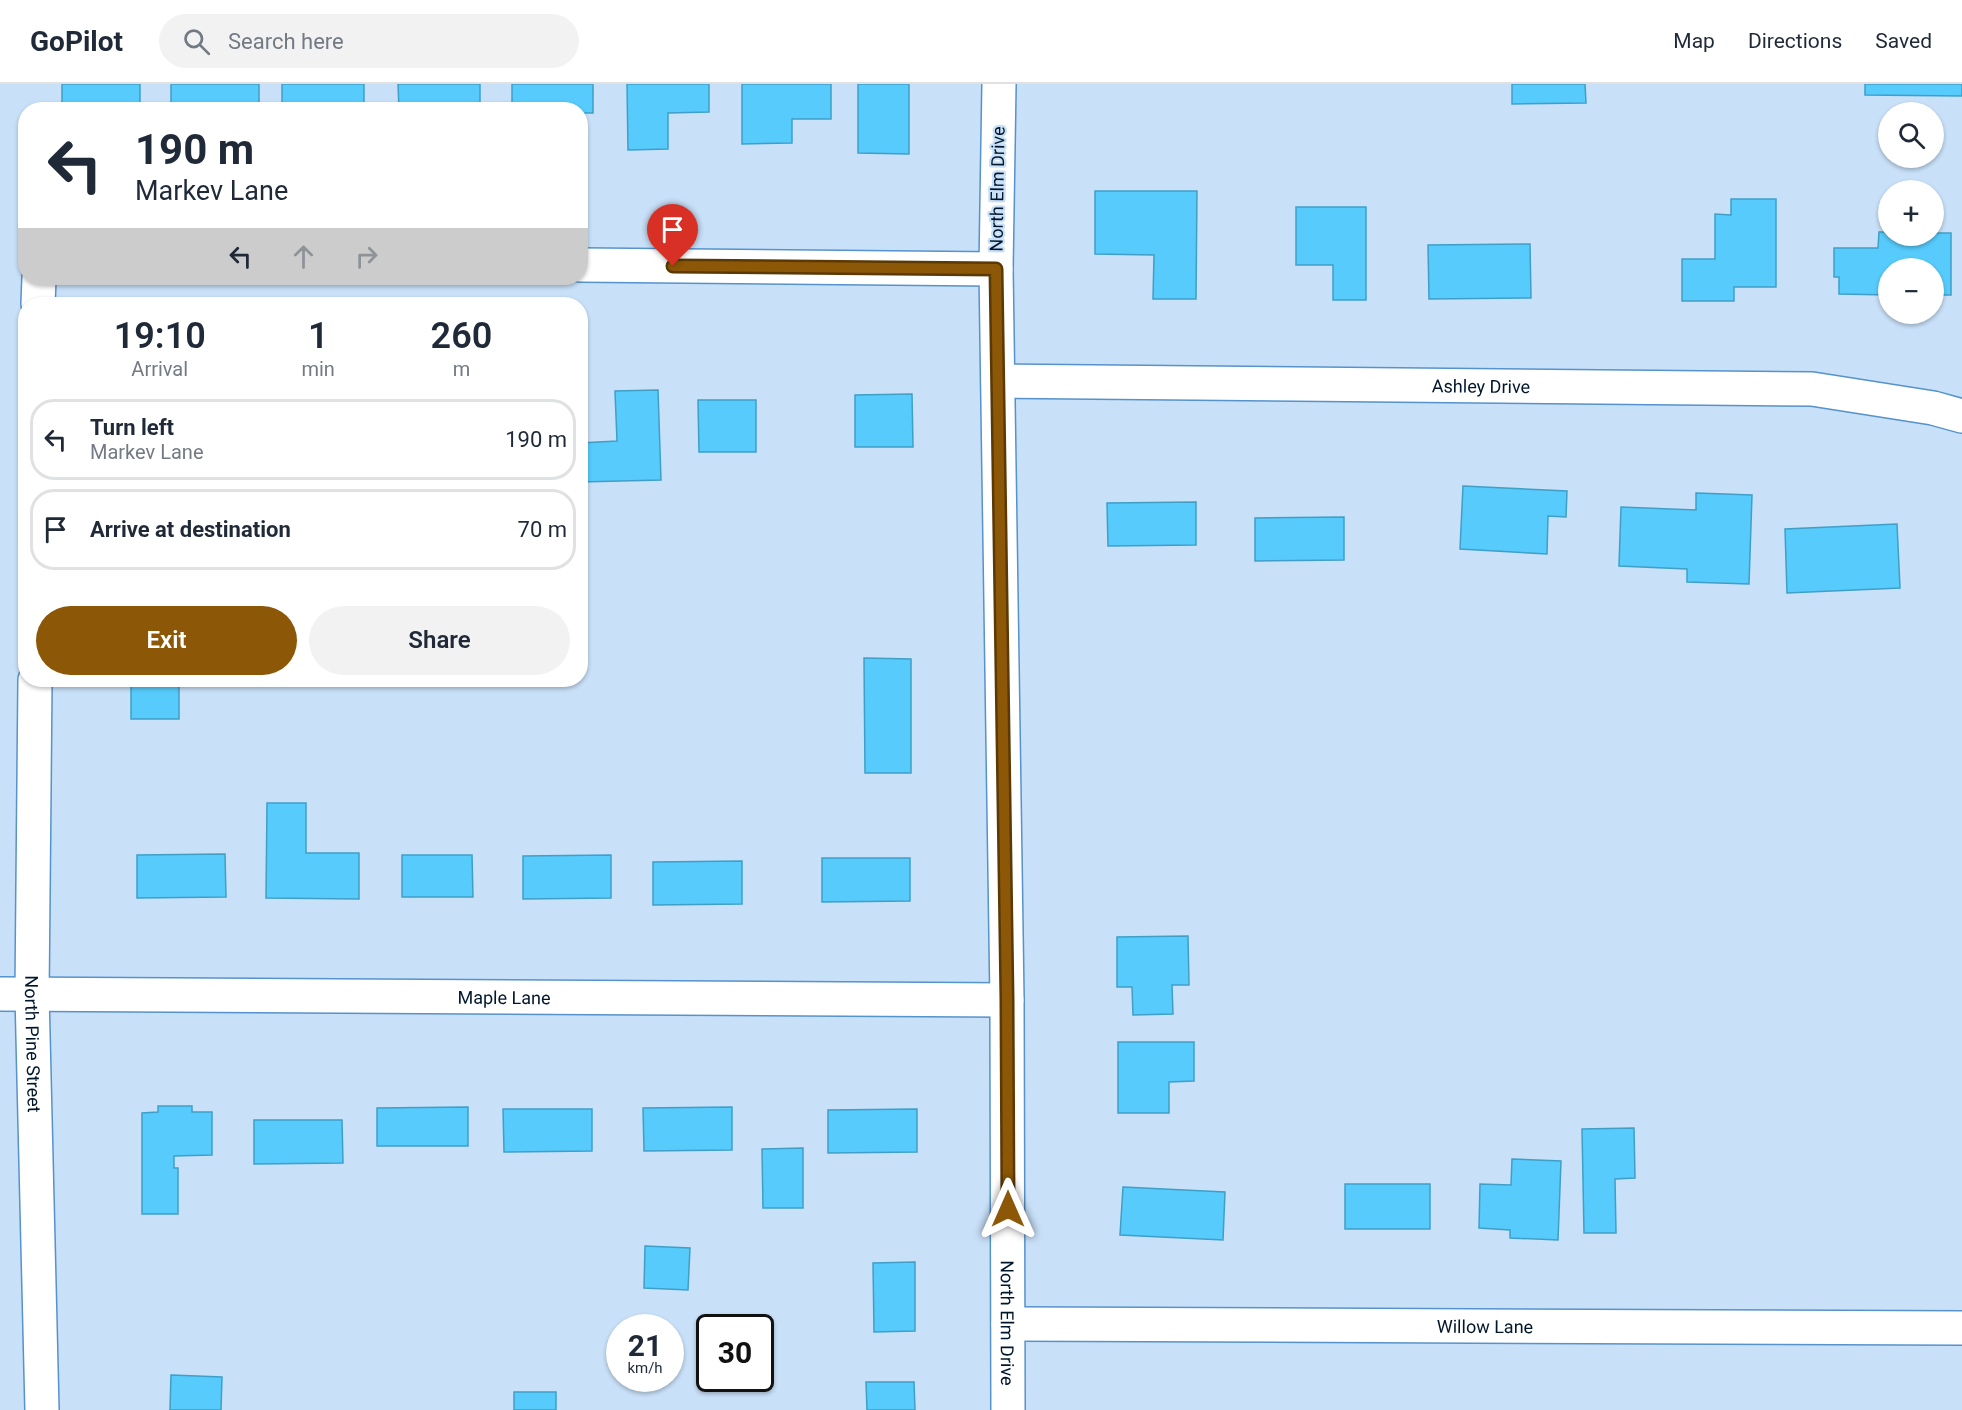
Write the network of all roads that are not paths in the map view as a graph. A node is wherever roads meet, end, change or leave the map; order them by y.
1 (999, 84) edge
2 (588, 265) edge
3 (996, 269) junction
4 (998, 381) junction
5 (1962, 416) edge
6 (35, 687) edge
7 (0, 994) edge
8 (32, 994) junction
9 (1007, 1000) junction
10 (1008, 1324) junction
11 (1962, 1328) edge
12 (42, 1410) edge
13 (1008, 1410) edge

1 - 3 street, North Elm Drive
2 - 3 street
3 - 4 street, North Elm Drive
4 - 5 street, Ashley Drive
4 - 9 street, North Elm Drive
6 - 8 street, North Pine Street
7 - 8 street, Maple Lane
8 - 9 street, Maple Lane
8 - 12 street, North Pine Street
9 - 10 street, North Elm Drive
10 - 11 street, Willow Lane
10 - 13 street, North Elm Drive

